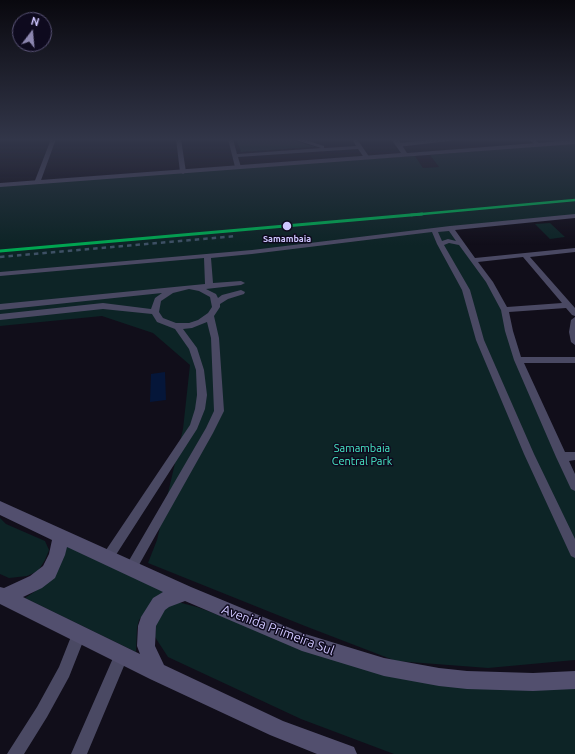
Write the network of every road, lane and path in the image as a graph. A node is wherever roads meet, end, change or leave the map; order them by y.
1 (43, 174) edge
2 (45, 174) edge
3 (152, 174) edge
4 (41, 182) junction
5 (0, 185) edge
6 (575, 216) edge
7 (450, 228) junction
8 (434, 230) junction
9 (440, 244) junction
10 (462, 244) junction
11 (574, 251) edge
12 (525, 255) junction
13 (206, 256) junction
14 (475, 260) junction
15 (0, 274) edge
16 (241, 283) dead end
17 (209, 286) junction
18 (195, 287) junction
19 (173, 290) junction
20 (240, 292) dead end
21 (216, 303) junction
22 (567, 305) junction
23 (0, 307) edge
24 (505, 310) junction
25 (155, 312) junction
26 (575, 313) edge
27 (210, 316) junction
28 (0, 317) edge
29 (575, 320) edge
30 (177, 326) junction
31 (575, 342) edge
32 (518, 360) junction
33 (575, 360) edge
34 (575, 456) edge
35 (561, 457) junction
36 (575, 486) edge
37 (0, 508) edge
38 (61, 536) junction
39 (575, 552) edge
40 (108, 557) junction
41 (131, 568) junction
42 (185, 593) junction
43 (2, 596) edge
44 (79, 634) junction
45 (122, 654) junction
46 (157, 672) junction
47 (575, 680) edge
48 (14, 754) edge
49 (78, 754) edge
50 (347, 754) edge

1 - 4 street
2 - 4 street
3 - 4 street
4 - 5 street
6 - 7 street
7 - 8 street
7 - 10 street
8 - 9 street
8 - 13 street
9 - 10 street
9 - 39 street
10 - 14 street
11 - 12 street
12 - 14 street
12 - 22 street
13 - 15 street
13 - 17 street
14 - 24 street
16 - 17 street
17 - 18 street
18 - 19 street
18 - 21 street
19 - 23 street
19 - 25 street
20 - 21 street
21 - 27 street
22 - 24 street
22 - 26 street
24 - 32 street
25 - 28 street
25 - 30 street
27 - 30 street
27 - 41 street
29 - 31 street
30 - 40 street
32 - 33 street
32 - 35 street
34 - 35 street
35 - 36 street
37 - 38 main road, Avenida Primeira Sul
38 - 40 main road, Avenida Primeira Sul
38 - 43 main road
40 - 41 main road, Avenida Primeira Sul
41 - 42 main road, Avenida Primeira Sul
42 - 46 main road
42 - 47 main road, Avenida Primeira Sul
43 - 44 main road
44 - 45 main road
44 - 48 street
45 - 46 main road
45 - 49 street
46 - 50 main road

